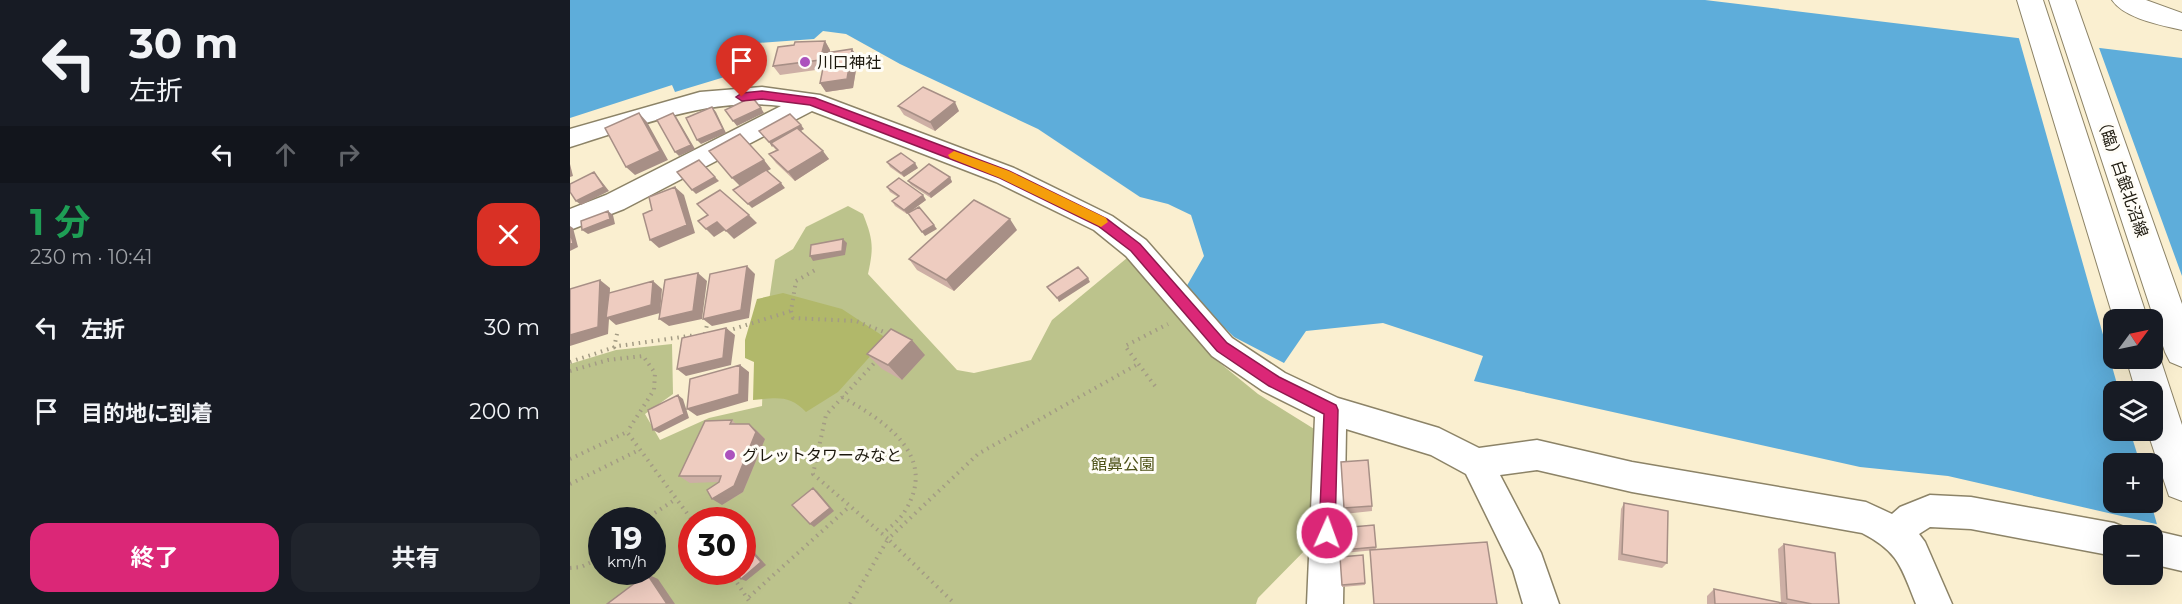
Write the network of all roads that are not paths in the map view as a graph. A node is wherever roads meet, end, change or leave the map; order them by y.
1 (2030, 0) edge
2 (2062, 0) edge
3 (2125, 0) edge
4 (2182, 22) edge
5 (811, 101) junction
6 (570, 138) edge
7 (570, 220) edge
8 (2128, 309) edge
9 (2182, 352) edge
10 (2146, 369) edge
11 (1331, 410) junction
12 (1477, 463) junction
13 (2182, 483) edge
14 (1896, 533) junction
15 (2103, 538) edge
16 (2163, 550) edge
17 (2182, 554) edge
18 (1325, 604) edge
19 (1541, 604) edge
20 (1934, 604) edge

1 - 8 street, （臨）白銀北沼線
2 - 9 street, （臨）白銀北沼線
3 - 4 street
5 - 6 street
5 - 7 street
5 - 11 street
10 - 13 street
11 - 12 street
11 - 18 street
12 - 14 street
12 - 19 street
14 - 15 street
14 - 20 street
16 - 17 street

